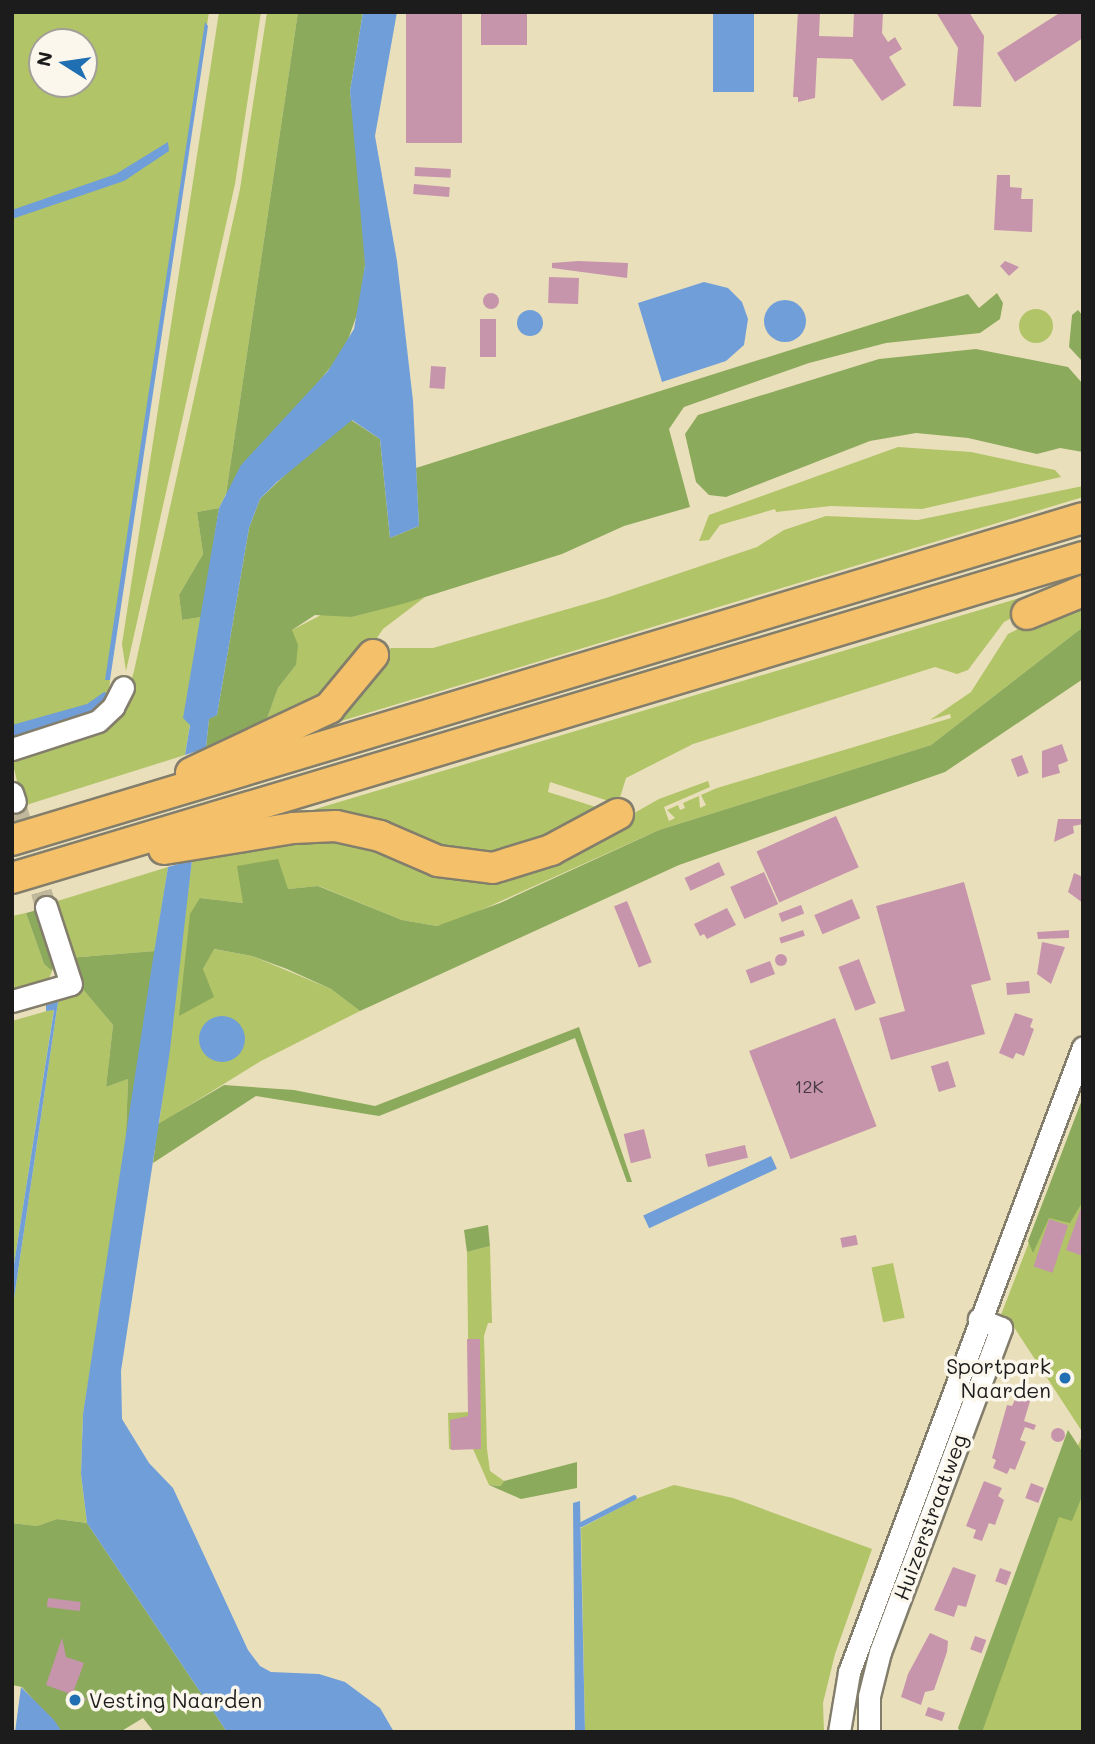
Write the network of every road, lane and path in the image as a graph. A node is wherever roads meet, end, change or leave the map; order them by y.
1 (1083, 518) edge
2 (1083, 557) edge
3 (1083, 591) edge
4 (1027, 614) dead end
5 (373, 654) dead end
6 (123, 687) dead end
7 (12, 749) edge
8 (135, 803) junction
9 (618, 814) dead end
10 (12, 840) edge
11 (46, 868) junction
12 (12, 878) edge
13 (46, 907) tunnel mouth
14 (12, 1001) edge
15 (1083, 1047) edge
16 (979, 1319) junction
17 (839, 1732) edge
18 (869, 1732) edge

1 - 8 highway
2 - 11 highway
3 - 4 highway
5 - 8 highway
6 - 7 street
8 - 10 highway
9 - 11 highway
11 - 12 highway
13 - 14 street
15 - 16 street, Huizerstraatweg
16 - 17 street, Huizerstraatweg
16 - 18 street, Huizerstraatweg

